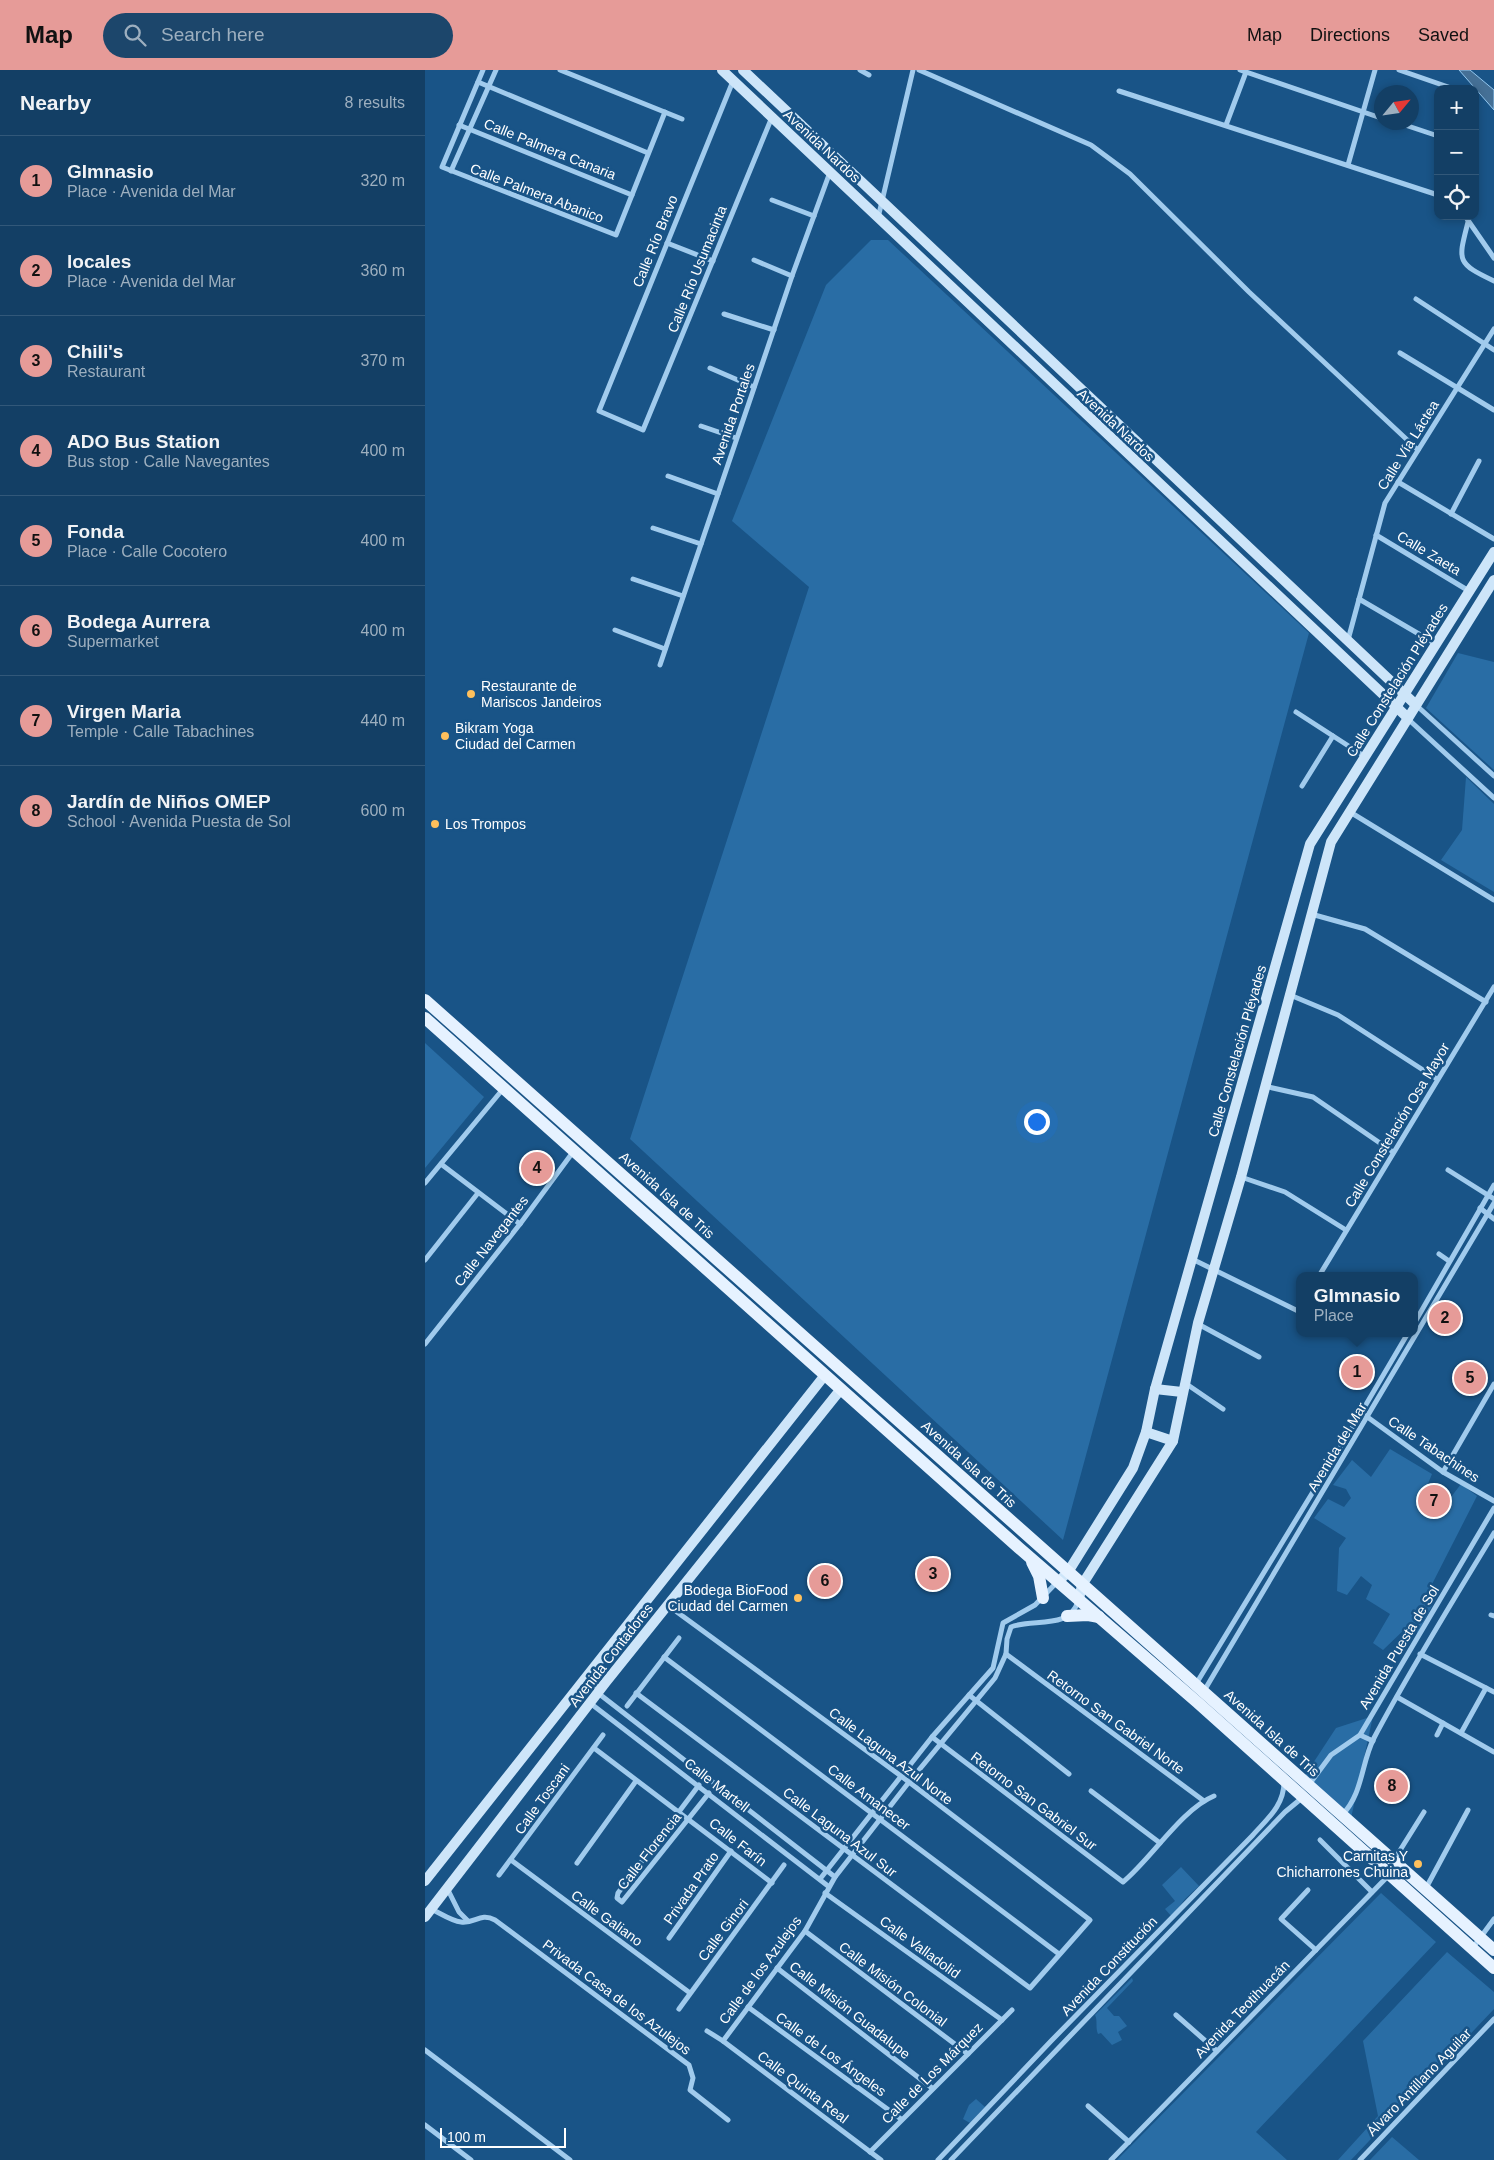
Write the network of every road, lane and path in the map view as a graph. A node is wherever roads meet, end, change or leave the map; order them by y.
1 (483, 70) edge
2 (496, 70) edge
3 (560, 70) edge
4 (722, 70) edge
5 (743, 70) edge
6 (860, 70) edge
7 (913, 70) edge
8 (919, 70) edge
9 (1375, 70) edge
10 (1399, 70) edge
11 (1243, 71) edge
12 (869, 75) dead end
13 (733, 81) junction
14 (478, 82) junction
15 (1443, 85) edge
16 (489, 87) junction
17 (1119, 91) dead end
18 (665, 112) junction
19 (1363, 112) junction
20 (1374, 116) edge
21 (772, 117) junction
22 (682, 119) dead end
23 (459, 125) junction
24 (1226, 125) junction
25 (470, 129) junction
26 (1419, 130) edge
27 (1434, 135) edge
28 (649, 153) junction
29 (1348, 165) junction
30 (451, 171) junction
31 (830, 172) junction
32 (1434, 193) edge
33 (632, 195) junction
34 (772, 200) dead end
35 (881, 201) junction
36 (814, 216) junction
37 (877, 218) junction
38 (1468, 222) joint
39 (667, 243) junction
40 (1494, 258) edge
41 (754, 260) dead end
42 (713, 261) junction
43 (792, 276) junction
44 (1494, 281) edge
45 (1415, 300) dead end
46 (724, 314) dead end
47 (1494, 329) edge
48 (774, 330) junction
49 (1484, 344) junction
50 (1494, 350) edge
51 (1400, 352) dead end
52 (710, 368) dead end
53 (754, 387) junction
54 (1457, 387) junction
55 (1494, 410) edge
56 (701, 426) dead end
57 (643, 430) joint
58 (736, 438) junction
59 (1418, 450) junction
60 (1479, 460) dead end
61 (668, 476) dead end
62 (1398, 482) junction
63 (718, 494) junction
64 (1451, 514) junction
65 (653, 528) dead end
66 (1377, 535) junction
67 (1494, 539) edge
68 (701, 544) junction
69 (1494, 552) edge
70 (633, 579) dead end
71 (1494, 580) edge
72 (1469, 591) junction
73 (683, 596) junction
74 (1359, 599) junction
75 (615, 630) dead end
76 (1347, 641) junction
77 (1436, 644) junction
78 (665, 649) junction
79 (660, 665) dead end
80 (1404, 694) junction
81 (1416, 705) junction
82 (1395, 707) junction
83 (1296, 712) dead end
84 (1408, 718) junction
85 (1333, 736) junction
86 (1365, 756) junction
87 (1494, 776) edge
88 (1301, 786) dead end
89 (1494, 798) edge
90 (1350, 812) junction
91 (1316, 834) junction
92 (1331, 842) junction
93 (1494, 900) edge
94 (1311, 914) junction
95 (1494, 987) edge
96 (1290, 995) junction
97 (425, 1000) edge
98 (1486, 1002) junction
99 (425, 1018) edge
100 (1437, 1079) junction
101 (1264, 1086) junction
102 (503, 1089) junction
103 (574, 1151) junction
104 (1393, 1152) junction
105 (441, 1164) junction
106 (1448, 1170) dead end
107 (1241, 1177) junction
108 (425, 1183) edge
109 (1494, 1185) edge
110 (478, 1193) junction
111 (1488, 1195) junction
112 (1494, 1201) edge
113 (1480, 1208) junction
114 (1487, 1213) junction
115 (1494, 1218) edge
116 (520, 1224) junction
117 (1346, 1230) junction
118 (1439, 1254) dead end
119 (1191, 1259) junction
120 (425, 1260) edge
121 (1449, 1261) junction
122 (1214, 1269) junction
123 (1321, 1272) edge
124 (1296, 1309) edge
125 (1418, 1317) edge
126 (1198, 1323) junction
127 (1418, 1332) edge
128 (1406, 1337) edge
129 (1415, 1337) edge
130 (425, 1344) edge
131 (1259, 1357) dead end
132 (825, 1375) junction
133 (1494, 1384) edge
134 (1183, 1388) junction
135 (841, 1389) junction
136 (1155, 1389) junction
137 (1223, 1409) dead end
138 (1361, 1413) junction
139 (1368, 1418) junction
140 (1146, 1432) junction
141 (1173, 1441) junction
142 (1443, 1472) junction
143 (1494, 1502) edge
144 (1494, 1508) edge
145 (1494, 1533) edge
146 (1030, 1557) junction
147 (1068, 1572) junction
148 (1058, 1580) junction
149 (1083, 1585) junction
150 (1043, 1598) junction
151 (1079, 1599) junction
152 (677, 1612) dead end
153 (1067, 1616) junction
154 (1099, 1617) junction
155 (679, 1638) dead end
156 (1005, 1654) junction
157 (1420, 1654) junction
158 (664, 1658) junction
159 (586, 1678) junction
160 (1491, 1689) edge
161 (598, 1693) junction
162 (637, 1694) junction
163 (1196, 1694) junction
164 (969, 1695) junction
165 (1397, 1697) junction
166 (977, 1701) junction
167 (590, 1703) junction
168 (627, 1706) dead end
169 (1443, 1723) junction
170 (1461, 1733) junction
171 (1360, 1734) junction
172 (603, 1735) dead end
173 (1437, 1735) dead end
174 (932, 1737) junction
175 (1373, 1741) junction
176 (941, 1744) junction
177 (594, 1748) junction
178 (1494, 1752) edge
179 (691, 1766) junction
180 (685, 1774) junction
181 (1069, 1774) dead end
182 (901, 1776) junction
183 (636, 1781) junction
184 (1284, 1781) junction
185 (909, 1782) junction
186 (699, 1785) junction
187 (1308, 1786) junction
188 (1091, 1791) dead end
189 (709, 1792) junction
190 (1214, 1796) dead end
191 (1302, 1798) junction
192 (1204, 1800) junction
193 (737, 1801) junction
194 (730, 1810) junction
195 (1468, 1810) dead end
196 (680, 1812) junction
197 (1424, 1812) dead end
198 (871, 1813) junction
199 (1342, 1815) junction
200 (1268, 1818) junction
201 (689, 1819) junction
202 (880, 1819) junction
203 (1328, 1821) junction
204 (1275, 1823) junction
205 (1252, 1836) junction
206 (1320, 1840) dead end
207 (1258, 1842) junction
208 (1160, 1843) junction
209 (843, 1848) junction
210 (731, 1851) junction
211 (852, 1855) junction
212 (647, 1856) junction
213 (511, 1860) junction
214 (1393, 1860) junction
215 (656, 1861) junction
216 (577, 1863) dead end
217 (784, 1865) dead end
218 (827, 1870) junction
219 (499, 1875) dead end
220 (1389, 1875) junction
221 (835, 1877) junction
222 (820, 1879) junction
223 (425, 1881) edge
224 (772, 1883) junction
225 (828, 1886) junction
226 (447, 1888) junction
227 (1425, 1889) junction
228 (1308, 1890) dead end
229 (1373, 1892) junction
230 (825, 1893) junction
231 (428, 1913) edge
232 (1494, 1913) edge
233 (1493, 1919) edge
234 (468, 1921) junction
235 (805, 1931) junction
236 (669, 1938) dead end
237 (1480, 1938) junction
238 (1151, 1939) junction
239 (1158, 1946) junction
240 (1472, 1949) junction
241 (1316, 1950) junction
242 (1494, 1950) edge
243 (1059, 1954) junction
244 (777, 1968) junction
245 (1494, 1968) edge
246 (690, 1993) junction
247 (748, 2007) junction
248 (679, 2009) dead end
249 (1012, 2010) dead end
250 (1176, 2015) dead end
251 (1494, 2019) edge
252 (1002, 2020) junction
253 (707, 2031) dead end
254 (723, 2041) junction
255 (425, 2050) edge
256 (1217, 2051) junction
257 (968, 2054) junction
258 (1019, 2076) junction
259 (1025, 2083) junction
260 (932, 2088) junction
261 (1088, 2106) dead end
262 (901, 2119) junction
263 (728, 2120) dead end
264 (426, 2128) edge
265 (1129, 2142) junction
266 (869, 2152) junction
267 (463, 2158) edge
268 (471, 2160) edge
269 (570, 2160) edge
270 (881, 2160) edge
271 (938, 2160) edge
272 (951, 2160) edge
273 (1111, 2160) edge
274 (1360, 2160) edge

1 - 14 street
2 - 16 street
3 - 18 street
4 - 13 main road, Avenida Nardos
5 - 35 main road, Avenida Nardos
6 - 12 street
7 - 35 street
8 - 59 street
9 - 19 street
10 - 15 street
11 - 19 street
11 - 24 street
13 - 21 main road, Avenida Nardos
13 - 39 street, Calle Río Bravo
14 - 16 street
14 - 23 street
16 - 25 street
16 - 28 street
17 - 24 street
18 - 22 street
18 - 28 street
19 - 20 street
19 - 29 street
21 - 31 main road, Avenida Nardos
21 - 42 street, Calle Río Usumacinta
23 - 25 street, Calle Palmera Canaria
23 - 30 street
24 - 29 street
25 - 30 street
25 - 33 street, Calle Palmera Canaria
26 - 27 street
28 - 33 street
29 - 32 street
30 - 33 street, Calle Palmera Abanico
31 - 36 street, Avenida Portales
31 - 37 main road, Avenida Nardos
34 - 36 street
35 - 37 street
35 - 76 main road, Avenida Nardos
36 - 43 street, Avenida Portales
37 - 82 main road, Avenida Nardos
38 - 40 street
38 - 44 street
39 - 42 street
39 - 57 street, Calle Río Bravo
41 - 43 street
42 - 57 street, Calle Río Usumacinta
43 - 48 street, Avenida Portales
45 - 49 street
46 - 48 street
47 - 49 street, Calle Vía Láctea
48 - 53 street, Avenida Portales
49 - 50 street
49 - 54 street, Calle Vía Láctea
51 - 54 street
52 - 53 street
53 - 58 street, Avenida Portales
54 - 55 street
54 - 59 street, Calle Vía Láctea
56 - 58 street
58 - 63 street, Avenida Portales
59 - 62 street, Calle Vía Láctea
60 - 64 street
61 - 63 street
62 - 64 street
62 - 66 street, Calle Vía Láctea
63 - 68 street, Avenida Portales
64 - 67 street
65 - 68 street
66 - 72 street, Calle Zaeta
66 - 74 street, Calle Vía Láctea
68 - 73 street, Avenida Portales
69 - 72 main road, Calle Constelación Pléyades
70 - 73 street
71 - 81 main road
72 - 77 main road, Calle Constelación Pléyades
73 - 78 street, Avenida Portales
74 - 76 street, Calle Vía Láctea
74 - 77 street
75 - 78 street
76 - 80 main road, Avenida Nardos
77 - 80 main road, Calle Constelación Pléyades
78 - 79 street, Avenida Portales
80 - 81 main road, Avenida Nardos
80 - 82 main road, Calle Constelación Pléyades
81 - 84 main road
81 - 87 street, Avenida Nardos
82 - 84 main road, Avenida Nardos
82 - 86 main road, Calle Constelación Pléyades
83 - 85 street
84 - 89 street, Avenida Nardos
84 - 90 main road
85 - 86 street
85 - 88 street
86 - 91 main road, Calle Constelación Pléyades
90 - 92 main road
90 - 93 street
91 - 92 main road
91 - 119 main road, Calle Constelación Pléyades
92 - 94 main road
94 - 96 main road
94 - 98 street
95 - 98 street, Calle Constelación Osa Mayor
96 - 100 street
96 - 101 main road
97 - 147 main road, Avenida Isla de Tris
98 - 100 street, Calle Constelación Osa Mayor
99 - 102 main road, Avenida Isla de Tris
100 - 104 street, Calle Constelación Osa Mayor
101 - 104 street
101 - 107 main road
102 - 103 main road, Avenida Isla de Tris
102 - 105 street
103 - 116 street, Calle Navegantes
103 - 132 main road, Avenida Isla de Tris
104 - 117 street, Calle Constelación Osa Mayor
105 - 108 street
105 - 110 street
106 - 111 street
107 - 117 street
107 - 122 main road
109 - 111 street
110 - 116 street
110 - 120 street
111 - 112 street
111 - 113 street
112 - 114 street, Avenida del Mar
113 - 114 street
113 - 121 street
114 - 115 street
114 - 127 street, Avenida del Mar
116 - 130 street, Calle Navegantes
117 - 123 street, Calle Constelación Osa Mayor
118 - 121 street
119 - 122 street
119 - 136 main road, Calle Constelación Pléyades
121 - 125 street
122 - 124 street
122 - 126 main road
126 - 131 street
126 - 134 main road
128 - 138 street, Avenida del Mar
129 - 139 street, Avenida del Mar
132 - 135 main road, Avenida Isla de Tris
132 - 159 main road, Avenida Contadores
133 - 142 street
134 - 136 main road
134 - 137 street
134 - 141 main road
135 - 146 main road, Avenida Isla de Tris
135 - 161 main road, Avenida Contadores
136 - 140 main road, Calle Constelación Pléyades
138 - 139 street, Calle Tabachines
138 - 163 street, Avenida del Mar
139 - 142 street, Calle Tabachines
139 - 163 street, Avenida del Mar
140 - 141 main road
140 - 147 main road, Calle Constelación Pléyades
141 - 149 main road
142 - 143 street, Calle Tabachines
144 - 171 street, Avenida Puesta de Sol
145 - 157 street, Avenida Puesta de Sol
146 - 148 main road, Avenida Isla de Tris
146 - 150 main road
147 - 148 main road, Calle Constelación Pléyades
147 - 149 main road, Avenida Isla de Tris
148 - 150 street
148 - 151 main road, Avenida Isla de Tris
149 - 151 main road
149 - 163 main road, Avenida Isla de Tris
150 - 164 street
151 - 153 street
151 - 154 main road, Avenida Isla de Tris
152 - 182 street, Calle Laguna Azul Norte
153 - 154 main road
153 - 156 street, Calle de los Azulejos
154 - 163 main road, Avenida Isla de Tris
155 - 158 street
156 - 166 street, Calle de los Azulejos
156 - 192 street, Retorno San Gabriel Norte
157 - 160 street
157 - 165 street, Avenida Puesta de Sol
158 - 162 street
158 - 198 street, Calle Amanecer
159 - 161 street, Calle Martell
159 - 223 main road, Avenida Contadores
160 - 170 street
161 - 167 main road, Avenida Contadores
161 - 179 street, Calle Martell
162 - 168 street
162 - 209 street, Calle Laguna Azul Sur
163 - 184 main road, Avenida Isla de Tris
163 - 187 main road, Avenida Isla de Tris
164 - 166 street
164 - 174 street
165 - 169 street
165 - 175 street, Avenida Puesta de Sol
166 - 176 street, Calle de los Azulejos
166 - 181 street
167 - 180 street, Calle Martell
167 - 226 main road, Avenida Contadores
169 - 170 street
169 - 173 street
170 - 178 street
171 - 175 street
171 - 187 street, Avenida Puesta de Sol
172 - 177 street, Calle Toscani
174 - 176 street, Retorno San Gabriel Sur
174 - 182 street
175 - 199 street, Avenida Puesta de Sol
176 - 185 street, Calle de los Azulejos
176 - 208 street, Retorno San Gabriel Sur
177 - 183 street, Calle Farín
177 - 213 street, Calle Toscani
179 - 180 street
179 - 193 street, Calle Martell
180 - 186 street, Calle Martell
182 - 185 street, Calle Laguna Azul Norte
182 - 198 street
183 - 196 street, Calle Farín
183 - 216 street
184 - 191 main road, Avenida Isla de Tris
184 - 200 street, Avenida Constitución
185 - 202 street, Calle de los Azulejos
185 - 243 street, Calle Laguna Azul Norte
186 - 189 street, Calle Martell
186 - 196 street, Calle Florencia
187 - 199 main road, Avenida Isla de Tris
188 - 208 street
189 - 194 street, Calle Martell
189 - 201 street, Calle Florencia
190 - 192 street
191 - 203 main road, Avenida Isla de Tris
191 - 204 street, Avenida Constitución
192 - 208 street
193 - 194 street
193 - 218 street, Calle Martell
194 - 222 street, Calle Martell
195 - 227 street
196 - 201 street, Calle Farín
196 - 212 street, Calle Florencia
197 - 214 street
198 - 202 street, Calle Amanecer
198 - 209 street
199 - 203 main road
199 - 214 main road, Avenida Isla de Tris
200 - 204 street
200 - 205 street, Avenida Constitución
201 - 210 street, Calle Farín
201 - 215 street, Calle Florencia
202 - 211 street, Calle de los Azulejos
202 - 243 street, Calle Amanecer
203 - 220 main road, Avenida Isla de Tris
204 - 207 street, Avenida Constitución
205 - 207 street
205 - 238 street, Avenida Constitución
206 - 229 street
207 - 239 street, Avenida Constitución
209 - 211 street, Calle Laguna Azul Sur
209 - 218 street
210 - 224 street, Calle Farín
210 - 236 street, Privada Prato
211 - 221 street, Calle de los Azulejos
211 - 243 street, Calle Laguna Azul Sur
212 - 215 street
212 - 215 street, Calle Florencia
213 - 219 street, Calle Toscani
213 - 246 street, Calle Galiano
214 - 227 main road, Avenida Isla de Tris
217 - 224 street, Calle Ginori
218 - 221 street, Calle Martell
218 - 222 street
220 - 229 street, Avenida Teotihuacán
220 - 240 main road, Avenida Isla de Tris
221 - 225 street, Calle de los Azulejos
222 - 225 street, Calle Martell
224 - 246 street, Calle Ginori
225 - 230 street, Calle de los Azulejos
226 - 231 main road, Avenida Contadores
226 - 234 street
227 - 237 main road, Avenida Isla de Tris
228 - 241 street
229 - 241 street, Avenida Teotihuacán
230 - 235 street, Calle de los Azulejos
230 - 252 street, Calle Valladolid
231 - 234 street
232 - 233 street
233 - 237 street
234 - 263 street, Privada Casa de los Azulejos
235 - 244 street, Calle de los Azulejos
235 - 257 street, Calle Misión Colonial
237 - 240 street
237 - 242 main road, Avenida Isla de Tris
238 - 239 street
238 - 258 street, Avenida Constitución
239 - 259 street, Avenida Constitución
240 - 245 main road, Avenida Isla de Tris
241 - 256 street, Avenida Teotihuacán
244 - 247 street, Calle de los Azulejos
244 - 260 street, Calle Misión Guadalupe
246 - 248 street, Calle Ginori
247 - 254 street, Calle de los Azulejos
247 - 262 street, Calle de Los Ángeles
249 - 252 street, Calle de Los Márquez
250 - 256 street
251 - 274 street, Álvaro Antillano Aguilar
252 - 257 street, Calle de Los Márquez
253 - 254 street, Calle Quinta Real
254 - 266 street, Calle Quinta Real
255 - 269 street
256 - 265 street, Avenida Teotihuacán
257 - 260 street, Calle de Los Márquez
258 - 259 street
258 - 271 street, Avenida Constitución
259 - 272 street, Avenida Constitución
260 - 262 street, Calle de Los Márquez
261 - 265 street
262 - 266 street, Calle de Los Márquez
264 - 267 street
265 - 273 street, Avenida Teotihuacán
266 - 270 street, Calle Quinta Real
267 - 268 street

